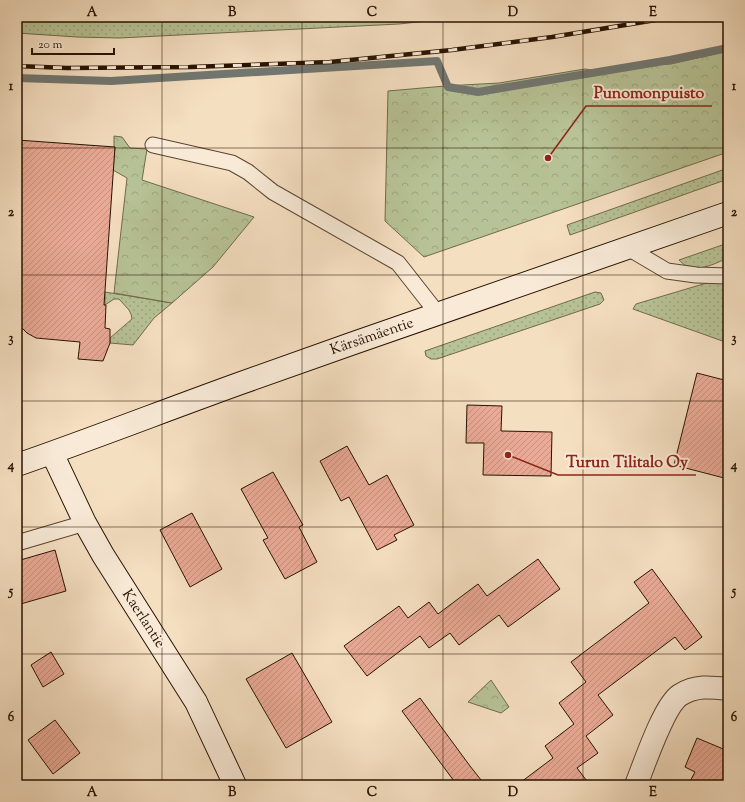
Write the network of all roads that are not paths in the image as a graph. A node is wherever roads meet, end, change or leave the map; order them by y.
1 (153, 145) dead end
2 (728, 213) edge
3 (628, 248) junction
4 (728, 276) edge
5 (438, 314) junction
6 (52, 453) junction
7 (17, 465) edge
8 (84, 523) junction
9 (17, 543) edge
10 (728, 689) edge
11 (235, 785) edge
12 (636, 785) edge

1 - 5 lane
2 - 3 street, Kärsämäentie
3 - 4 lane
3 - 5 street, Kärsämäentie
5 - 6 street, Kärsämäentie
6 - 7 street, Kärsämäentie
6 - 8 street, Kaerlantie
8 - 9 lane
8 - 11 street, Kaerlantie
10 - 12 street

